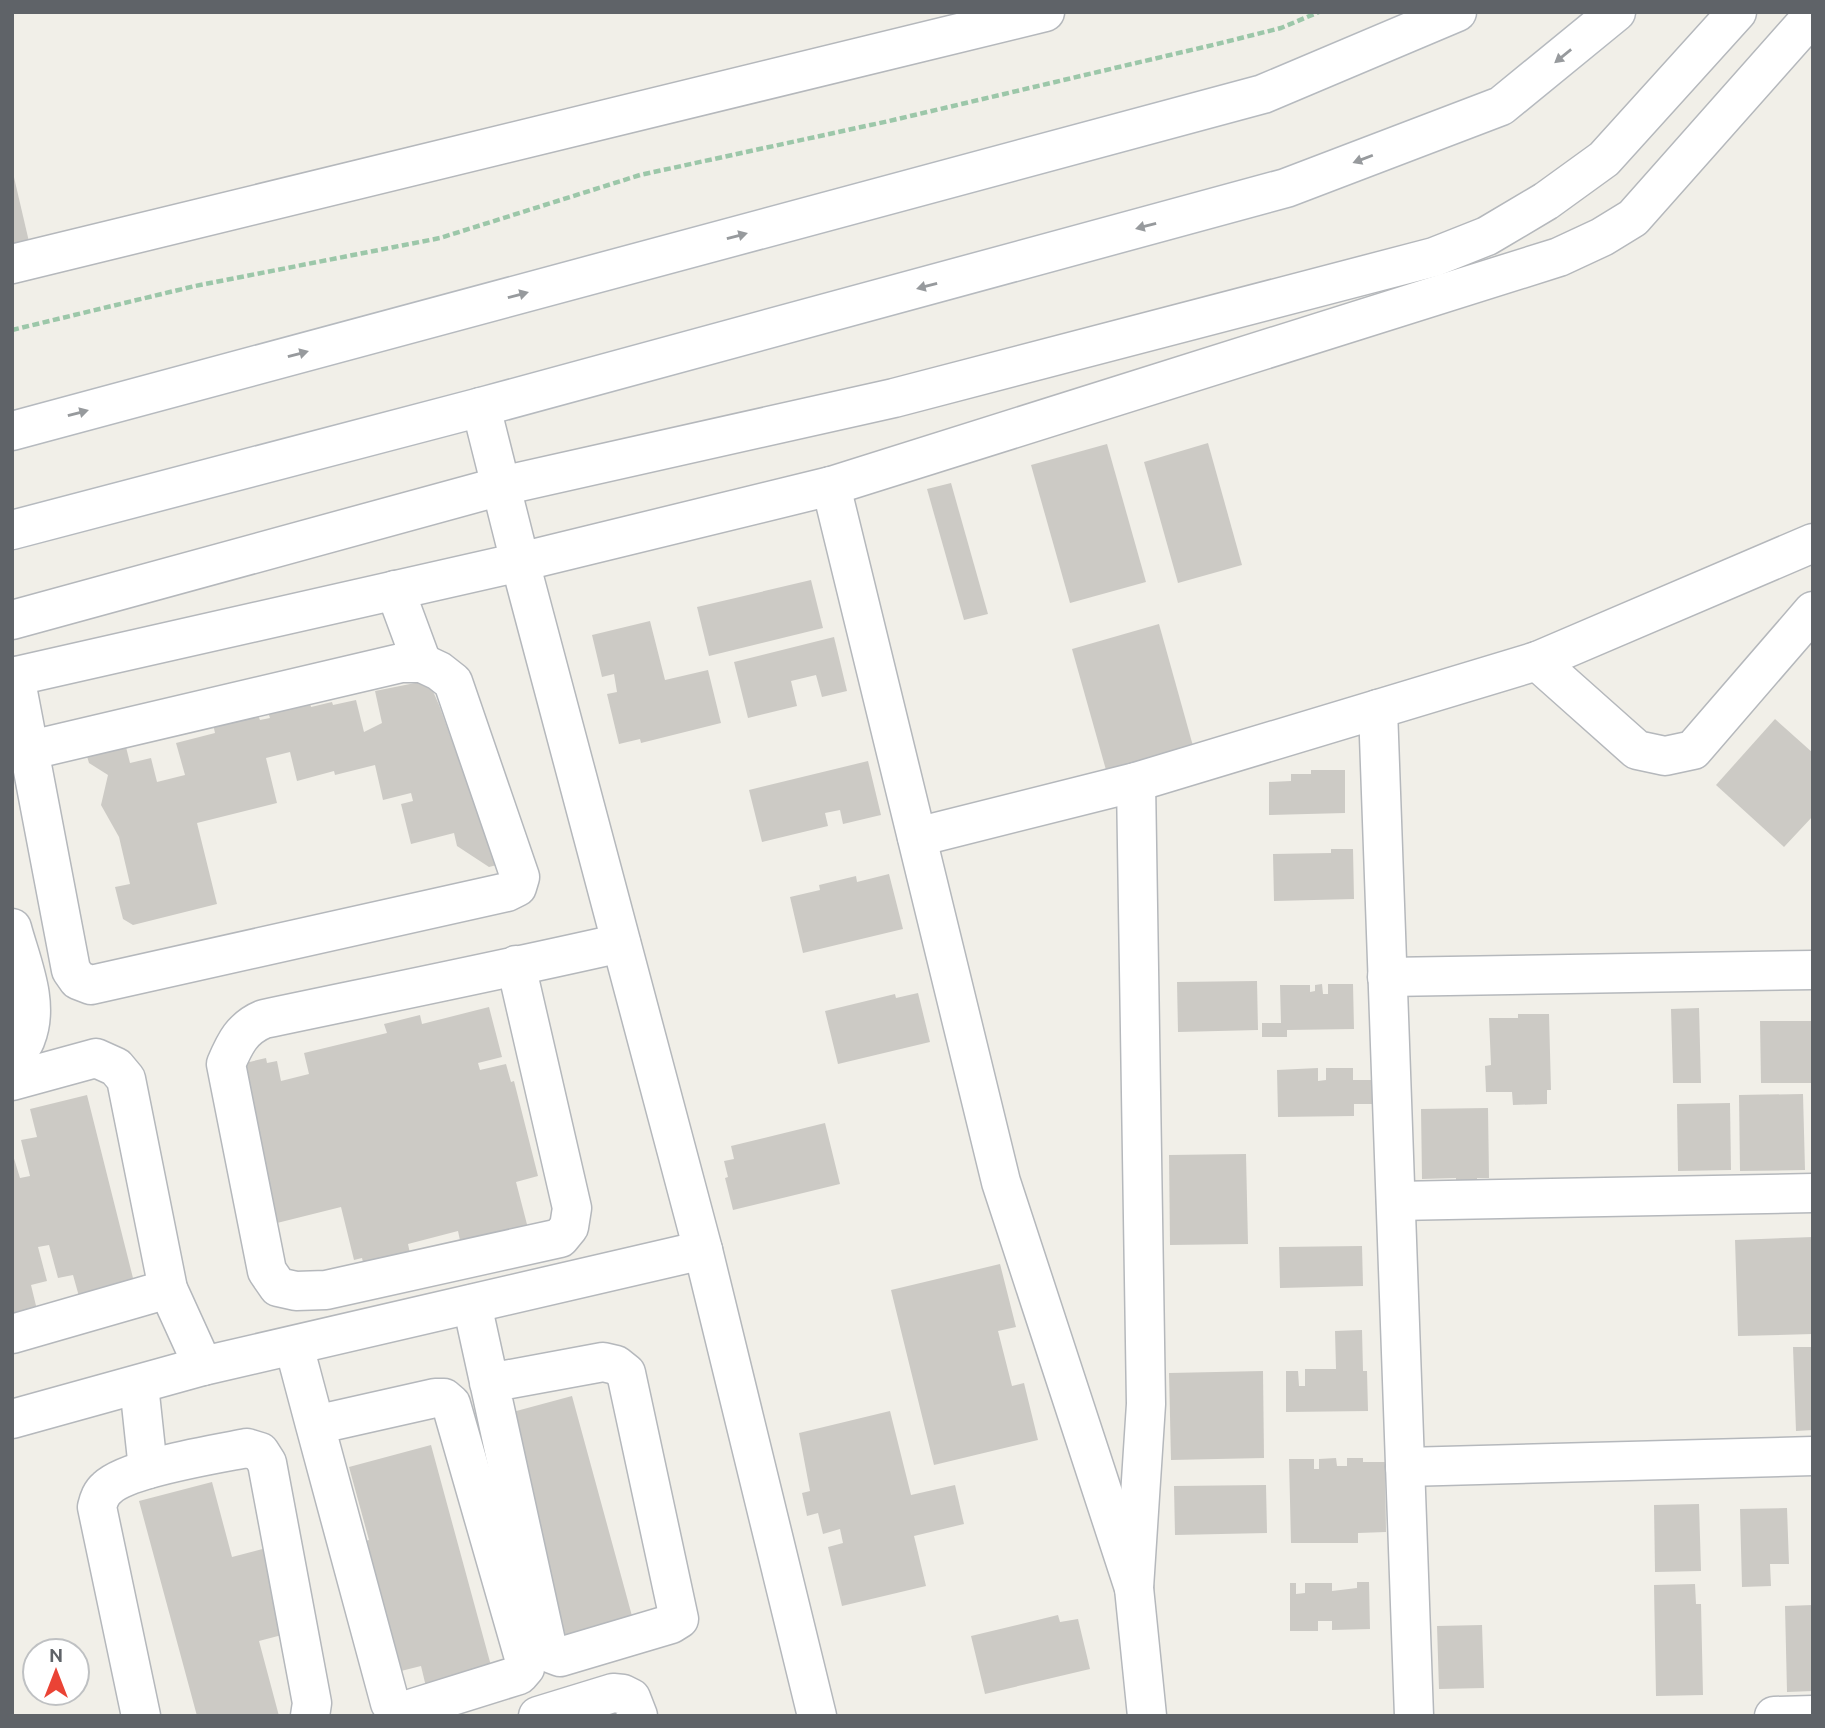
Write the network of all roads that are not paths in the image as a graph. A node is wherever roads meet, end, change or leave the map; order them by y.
1 (1045, 12) edge
2 (1457, 12) edge
3 (1616, 12) edge
4 (1737, 12) edge
5 (1813, 15) edge
6 (12, 264) edge
7 (481, 407) junction
8 (12, 430) edge
9 (501, 486) junction
10 (831, 486) junction
11 (12, 530) edge
12 (1813, 543) edge
13 (520, 562) junction
14 (395, 590) junction
15 (1813, 611) edge
16 (12, 620) edge
17 (1537, 661) junction
18 (422, 663) junction
19 (14, 677) edge
20 (1378, 709) junction
21 (31, 750) junction
22 (1136, 782) junction
23 (917, 837) junction
24 (12, 928) edge
25 (621, 943) junction
26 (516, 965) junction
27 (1813, 970) edge
28 (1387, 977) junction
29 (12, 1056) edge
30 (12, 1081) edge
31 (1813, 1193) edge
32 (1396, 1201) junction
33 (703, 1250) junction
34 (168, 1289) junction
35 (472, 1304) junction
36 (12, 1334) edge
37 (294, 1346) junction
38 (203, 1366) junction
39 (489, 1383) junction
40 (139, 1385) junction
41 (12, 1419) edge
42 (315, 1425) junction
43 (1813, 1456) edge
44 (1405, 1467) junction
45 (148, 1469) junction
46 (1134, 1588) junction
47 (1813, 1714) edge
48 (141, 1716) edge
49 (310, 1716) edge
50 (538, 1716) edge
51 (638, 1716) edge
52 (817, 1716) edge
53 (1147, 1716) edge
54 (1414, 1716) edge
55 (1774, 1716) edge

1 - 6 street
8 -> 2 street
3 -> 7 street
4 - 9 street
5 - 10 street
7 - 9 street
7 - 11 street
9 - 13 street
9 - 16 street
10 - 13 street
10 - 23 street
12 - 17 street
13 - 14 street
13 - 25 street
14 - 18 street
14 - 19 street
15 - 17 street
17 - 20 street
18 - 21 street
18 - 21 street
19 - 21 street
20 - 22 street
20 - 28 street
22 - 23 street
22 - 46 street
23 - 46 street
24 - 29 street
25 - 26 street
25 - 33 street
26 - 26 street
27 - 28 street
28 - 32 street
30 - 34 street
31 - 32 street
32 - 44 street
33 - 35 street
33 - 52 street
34 - 36 street
34 - 38 street
35 - 37 street
35 - 39 street
37 - 38 street
37 - 42 street
38 - 40 street
39 - 39 street
40 - 41 street
40 - 45 street
42 - 42 street
43 - 44 street
44 - 54 street
45 - 48 street
45 - 49 street
46 - 53 street
47 - 55 street
50 - 51 street

